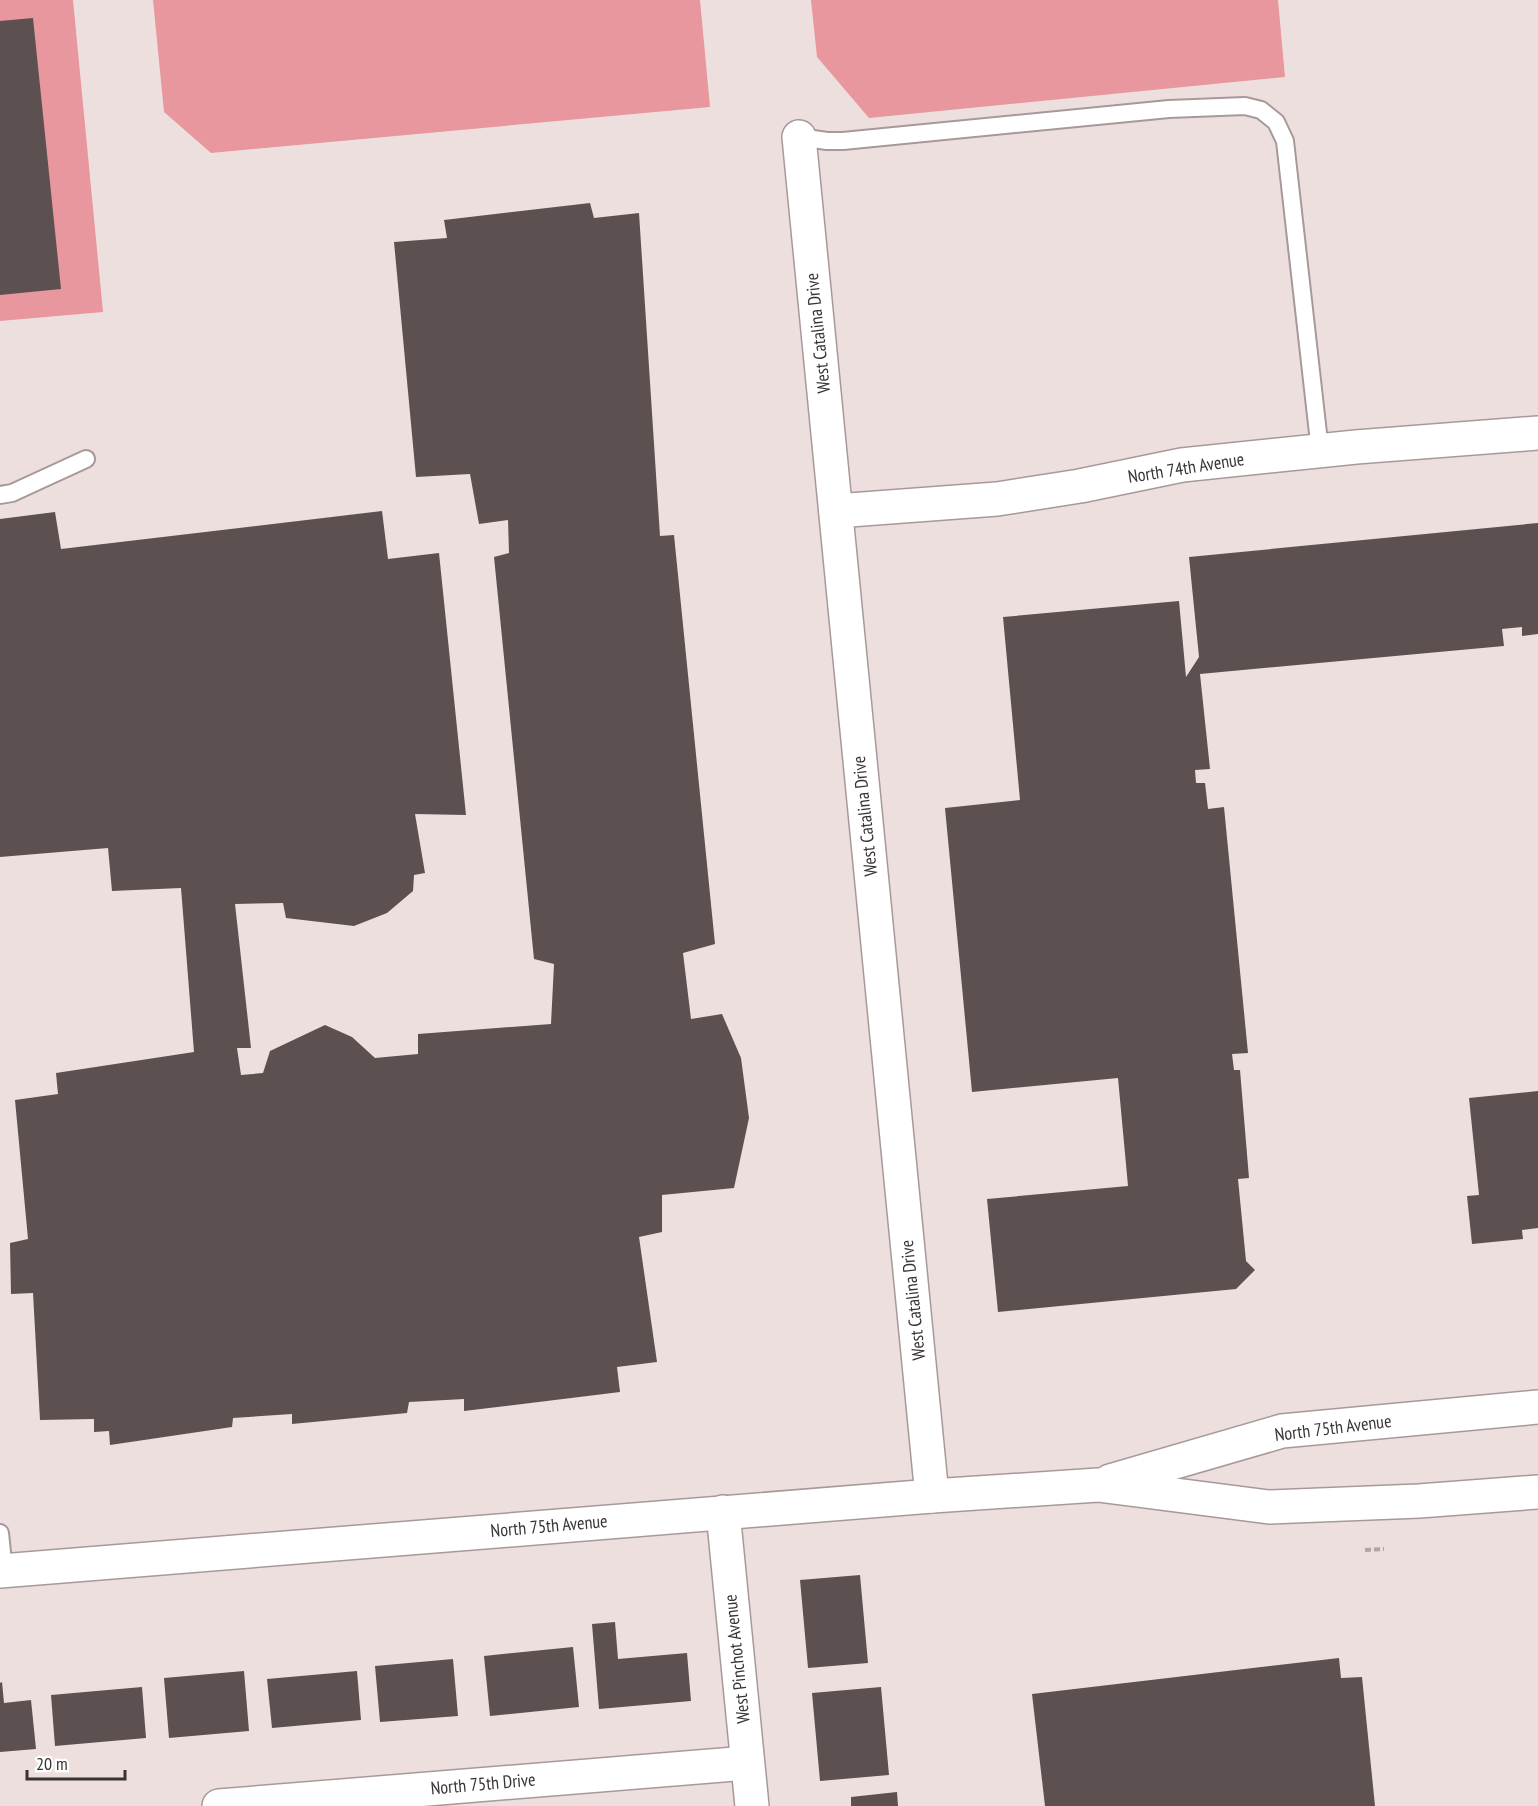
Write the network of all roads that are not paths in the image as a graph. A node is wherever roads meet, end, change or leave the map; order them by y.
1 (799, 137) joint
2 (1538, 433) edge
3 (1320, 452) junction
4 (86, 459) dead end
5 (0, 495) edge
6 (836, 511) junction
7 (1538, 1407) edge
8 (1098, 1485) junction
9 (1538, 1492) edge
10 (932, 1496) junction
11 (723, 1512) junction
12 (0, 1533) edge
13 (2, 1571) edge
14 (747, 1763) junction
15 (219, 1806) edge
16 (752, 1806) edge

1 - 3 lane
1 - 6 street, West Catalina Drive
2 - 3 street, North 74th Avenue
3 - 6 street, North 74th Avenue
4 - 5 lane
6 - 10 street, West Catalina Drive
7 - 8 street, North 75th Avenue
8 - 9 street, North 75th Avenue
8 - 10 street, North 75th Avenue
10 - 11 street, North 75th Avenue
11 - 13 street, North 75th Avenue
11 - 14 street, West Pinchot Avenue
12 - 13 lane
14 - 15 street, North 75th Drive
14 - 16 street, West Pinchot Avenue

